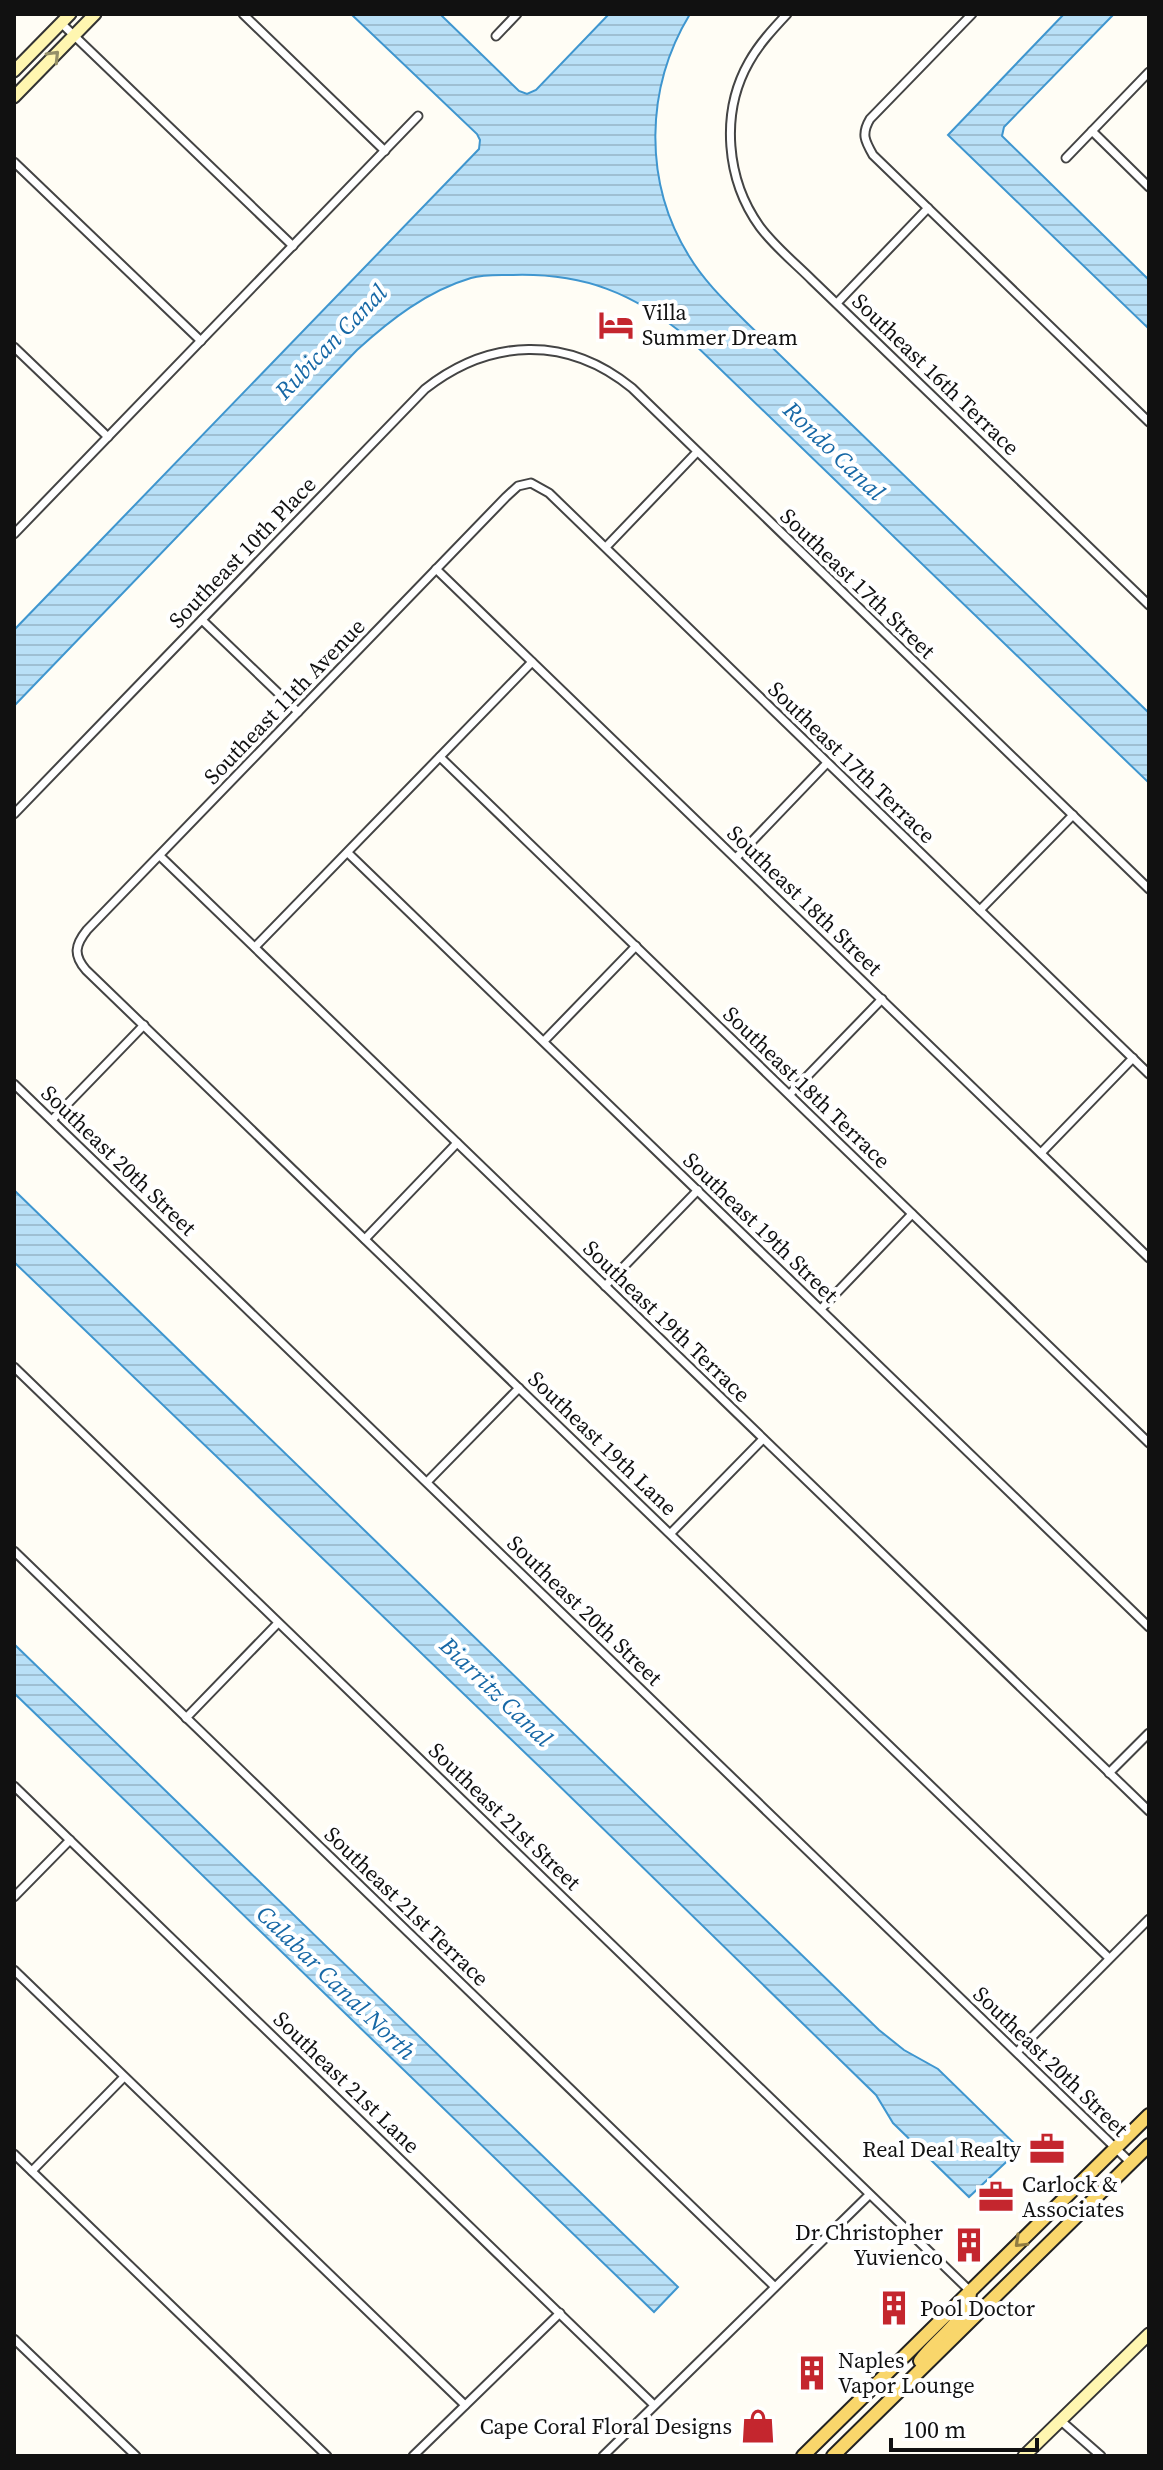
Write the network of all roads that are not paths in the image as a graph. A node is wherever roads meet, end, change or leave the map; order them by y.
1 (95, 14) edge
2 (243, 14) edge
3 (517, 14) edge
4 (787, 14) edge
5 (972, 14) edge
6 (65, 18) edge
7 (74, 35) junction
8 (496, 36) dead end
9 (14, 71) edge
10 (1149, 72) edge
11 (14, 97) edge
12 (418, 116) dead end
13 (1092, 131) junction
14 (385, 151) junction
15 (1066, 158) dead end
16 (14, 162) edge
17 (1149, 187) edge
18 (928, 208) junction
19 (293, 246) junction
20 (837, 303) junction
21 (201, 341) junction
22 (14, 347) edge
23 (518, 350) joint
24 (1149, 422) edge
25 (108, 437) junction
26 (697, 452) junction
27 (526, 483) joint
28 (15, 532) edge
29 (606, 547) junction
30 (436, 569) junction
31 (1149, 605) edge
32 (202, 620) junction
33 (532, 662) junction
34 (298, 712) junction
35 (440, 757) junction
36 (827, 763) junction
37 (14, 814) edge
38 (1073, 815) junction
39 (348, 853) junction
40 (160, 856) junction
41 (736, 858) junction
42 (1149, 889) edge
43 (980, 910) junction
44 (636, 946) junction
45 (255, 947) junction
46 (76, 950) joint
47 (882, 999) junction
48 (144, 1025) junction
49 (544, 1041) junction
50 (1133, 1058) junction
51 (1149, 1074) edge
52 (14, 1084) edge
53 (790, 1094) junction
54 (52, 1120) junction
55 (457, 1143) junction
56 (1041, 1153) junction
57 (698, 1190) junction
58 (912, 1214) junction
59 (365, 1239) junction
60 (1149, 1258) edge
61 (605, 1286) junction
62 (821, 1309) junction
63 (14, 1367) edge
64 (519, 1388) junction
65 (763, 1439) junction
66 (1149, 1443) edge
67 (427, 1482) junction
68 (671, 1533) junction
69 (14, 1551) edge
70 (278, 1623) junction
71 (1149, 1627) edge
72 (186, 1718) junction
73 (1149, 1733) edge
74 (1109, 1773) junction
75 (14, 1786) edge
76 (1149, 1811) edge
77 (70, 1840) junction
78 (14, 1897) edge
79 (1149, 1919) edge
80 (1109, 1958) junction
81 (14, 1970) edge
82 (1017, 2052) junction
83 (124, 2077) junction
84 (1149, 2115) edge
85 (1149, 2145) edge
86 (1116, 2148) junction
87 (14, 2154) edge
88 (1131, 2163) junction
89 (32, 2171) junction
90 (869, 2195) junction
91 (774, 2286) junction
92 (970, 2291) junction
93 (560, 2313) junction
94 (1149, 2334) edge
95 (14, 2339) edge
96 (909, 2381) junction
97 (465, 2405) junction
98 (654, 2405) junction
99 (1060, 2420) junction
100 (828, 2432) junction
101 (136, 2456) edge
102 (327, 2456) edge
103 (413, 2456) edge
104 (603, 2456) edge
105 (803, 2456) edge
106 (814, 2456) edge
107 (833, 2456) edge
108 (1024, 2456) edge
109 (1101, 2456) edge

1 - 7 main road
2 - 14 street
3 - 8 street
4 - 20 street, Southeast 16th Terrace
5 - 18 street
6 - 7 street
6 - 9 main road
11 -> 7 main road
7 - 19 street
10 - 13 street
12 - 14 street
13 - 15 street
13 - 17 street
14 - 19 street
16 - 21 street
18 - 20 street
18 - 24 street
19 - 21 street
20 - 31 street, Southeast 16th Terrace
21 - 25 street
22 - 25 street
23 - 26 street, Southeast 17th Street
23 - 32 street, Southeast 10th Place
25 - 28 street
26 - 29 street
26 - 38 street, Southeast 17th Street
27 - 29 street, Southeast 17th Terrace
27 - 30 street, Southeast 11th Avenue
29 - 36 street, Southeast 17th Terrace
30 - 33 street, Southeast 18th Street
30 - 34 street, Southeast 11th Avenue
32 - 34 street
32 - 37 street, Southeast 10th Place
33 - 35 street
33 - 41 street, Southeast 18th Street
34 - 40 street, Southeast 11th Avenue
35 - 39 street
35 - 44 street, Southeast 18th Terrace
36 - 41 street
36 - 43 street, Southeast 17th Terrace
38 - 42 street, Southeast 17th Street
38 - 43 street
39 - 45 street
39 - 49 street, Southeast 19th Street
40 - 45 street, Southeast 19th Terrace
40 - 46 street, Southeast 11th Avenue
41 - 47 street, Southeast 18th Street
43 - 50 street, Southeast 17th Terrace
44 - 49 street
44 - 53 street, Southeast 18th Terrace
45 - 55 street, Southeast 19th Terrace
46 - 48 street, Southeast 19th Lane
47 - 53 street
47 - 56 street, Southeast 18th Street
48 - 54 street
48 - 59 street, Southeast 19th Lane
49 - 57 street, Southeast 19th Street
50 - 51 street, Southeast 17th Terrace
50 - 56 street
52 - 54 street, Southeast 20th Street
53 - 58 street, Southeast 18th Terrace
54 - 67 street, Southeast 20th Street
55 - 59 street
55 - 61 street, Southeast 19th Terrace
56 - 60 street, Southeast 18th Street
57 - 61 street
57 - 62 street, Southeast 19th Street
58 - 62 street
58 - 66 street, Southeast 18th Terrace
59 - 64 street, Southeast 19th Lane
61 - 65 street, Southeast 19th Terrace
62 - 71 street, Southeast 19th Street
63 - 70 street, Southeast 21st Street
64 - 67 street
64 - 68 street, Southeast 19th Lane
65 - 68 street
65 - 74 street, Southeast 19th Terrace
67 - 82 street, Southeast 20th Street
68 - 80 street, Southeast 19th Lane
69 - 72 street, Southeast 21st Terrace
70 - 72 street
70 - 90 street, Southeast 21st Street
72 - 91 street, Southeast 21st Terrace
73 - 74 street
74 - 76 street, Southeast 19th Terrace
75 - 77 street, Southeast 21st Lane
77 - 78 street
77 - 93 street, Southeast 21st Lane
79 - 80 street
80 - 82 street
81 - 83 street
82 - 86 street, Southeast 20th Street
83 - 89 street
83 - 97 street
84 - 86 main road
85 - 88 main road
86 - 88 street, Southeast 20th Street
86 -> 92 main road
87 - 89 street
88 - 96 main road
89 - 102 street
90 - 91 street
90 - 92 street, Southeast 21st Street
91 - 98 street
92 - 96 main road
92 - 100 main road
93 - 97 street
93 - 98 street, Southeast 21st Lane
94 - 99 main road
95 - 101 street
96 - 107 main road
97 - 103 street
98 - 104 street
99 - 108 main road
99 - 109 street
100 - 105 main road
100 - 106 main road

